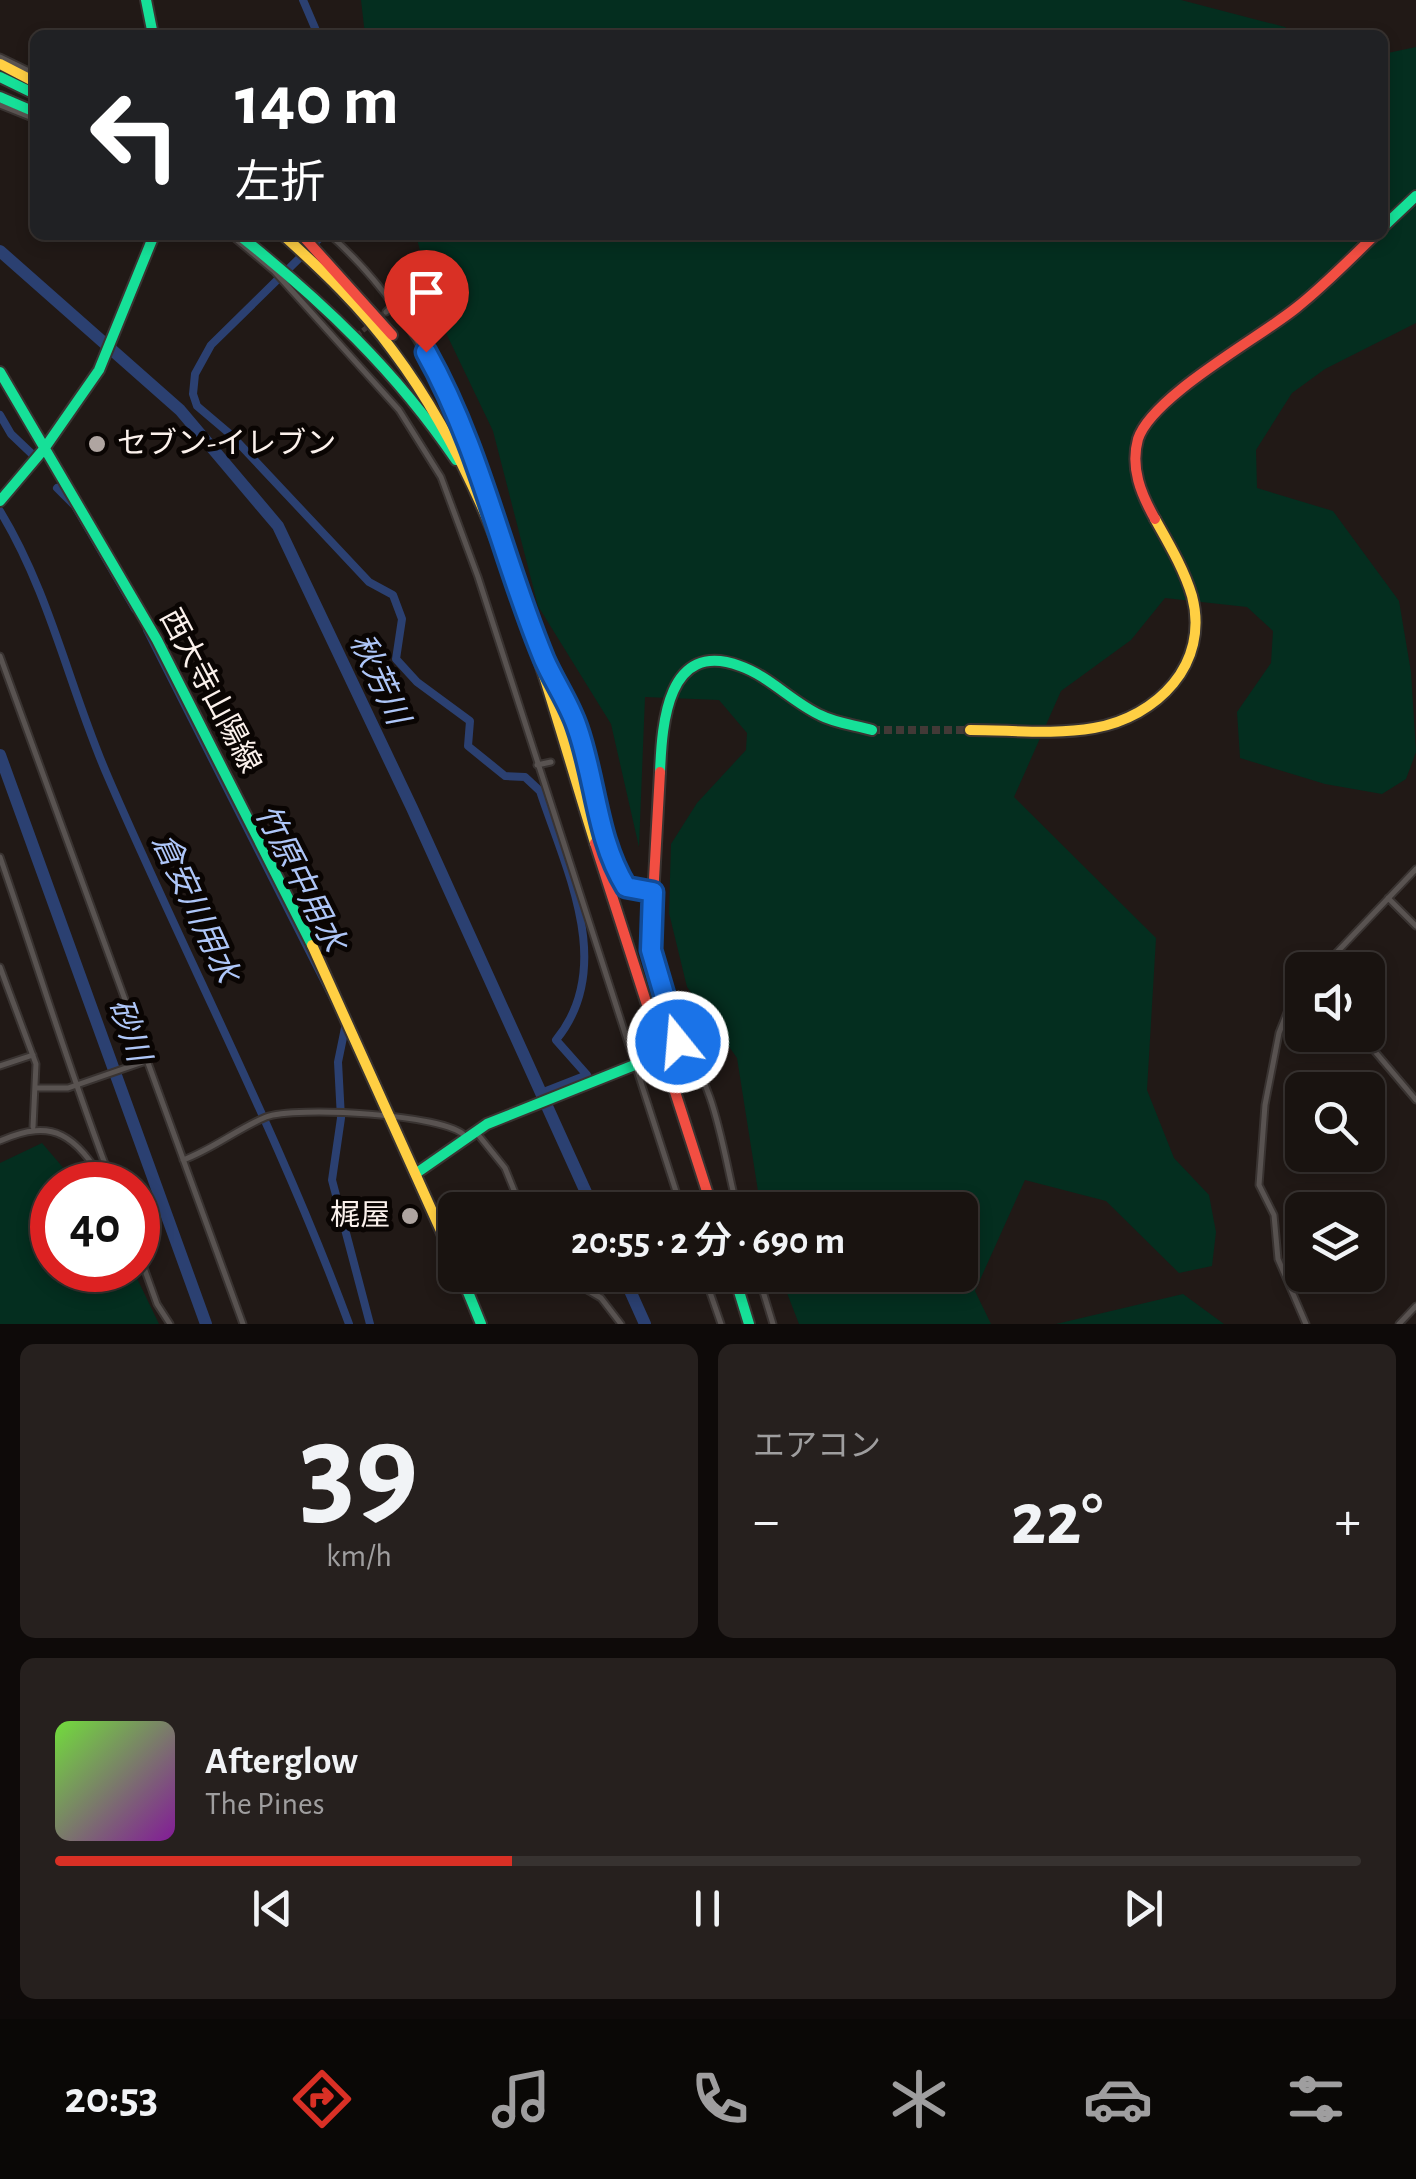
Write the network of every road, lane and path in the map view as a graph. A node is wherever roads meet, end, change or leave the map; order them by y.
1 (146, 0) edge
2 (152, 30) edge
3 (0, 61) edge
4 (30, 72) edge
5 (0, 77) edge
6 (30, 79) edge
7 (30, 92) edge
8 (0, 97) edge
9 (0, 105) edge
10 (30, 113) edge
11 (30, 114) edge
12 (1416, 196) edge
13 (1388, 222) edge
14 (152, 240) edge
15 (238, 240) edge
16 (245, 240) edge
17 (302, 240) edge
18 (335, 240) edge
19 (1370, 240) edge
20 (276, 268) junction
21 (291, 282) junction
22 (394, 305) junction
23 (386, 312) tunnel mouth
24 (0, 372) edge
25 (44, 449) junction
26 (474, 485) junction
27 (0, 501) edge
28 (0, 656) edge
29 (872, 730) tunnel mouth
30 (970, 730) tunnel mouth
31 (585, 752) junction
32 (574, 756) dead end
33 (552, 762) dead end
34 (537, 765) junction
35 (0, 857) edge
36 (1416, 869) edge
37 (653, 892) junction
38 (1388, 898) junction
39 (1416, 926) edge
40 (1337, 952) edge
41 (0, 967) edge
42 (3, 984) edge
43 (1285, 1016) edge
44 (672, 1050) joint
45 (1376, 1052) edge
46 (33, 1054) junction
47 (146, 1061) junction
48 (637, 1064) junction
49 (0, 1066) edge
50 (76, 1086) junction
51 (36, 1088) junction
52 (1416, 1100) edge
53 (393, 1115) junction
54 (32, 1127) junction
55 (470, 1133) junction
56 (0, 1141) edge
57 (183, 1160) junction
58 (90, 1162) edge
59 (102, 1162) edge
60 (418, 1172) junction
61 (515, 1192) edge
62 (676, 1192) edge
63 (707, 1192) edge
64 (734, 1192) edge
65 (438, 1221) edge
66 (152, 1292) edge
67 (468, 1292) edge
68 (591, 1292) edge
69 (710, 1292) edge
70 (739, 1292) edge
71 (763, 1292) edge
72 (1416, 1306) edge
73 (170, 1324) edge
74 (243, 1324) edge
75 (482, 1324) edge
76 (621, 1324) edge
77 (722, 1324) edge
78 (749, 1324) edge
79 (773, 1324) edge
80 (1306, 1324) edge
81 (1400, 1324) edge

1 - 2 main road
3 - 4 street
3 - 6 main road
5 - 7 main road
8 - 10 main road
9 - 11 street
12 - 13 main road
14 - 25 main road
15 - 20 street
16 - 20 main road
17 - 26 main road
18 - 22 street
19 - 30 main road
20 - 21 main road
21 - 26 main road
21 - 34 street
22 - 23 street
22 - 31 street
24 - 25 main road, 西大寺山陽線
25 - 27 main road
25 - 53 main road, 西大寺山陽線
26 - 63 main road
28 - 47 street
29 - 37 main road
31 - 32 street
31 - 37 street
33 - 34 street
34 - 48 street
35 - 50 street
36 - 38 street
37 - 44 main road
38 - 39 street
38 - 40 street
41 - 42 street
42 - 46 street
43 - 80 street
44 - 64 street
45 - 52 street
46 - 49 street
46 - 51 street
47 - 50 street
47 - 57 street
48 - 55 main road
48 - 62 street
50 - 51 street
50 - 59 street
51 - 54 street
53 - 55 street
53 - 57 street
53 - 60 main road, 西大寺山陽線
54 - 56 street
54 - 58 street
55 - 60 main road
55 - 61 street
57 - 74 street
60 - 65 main road, 西大寺山陽線
66 - 73 street
67 - 75 main road
68 - 76 street
69 - 77 street
70 - 78 main road
71 - 79 street
72 - 81 street

